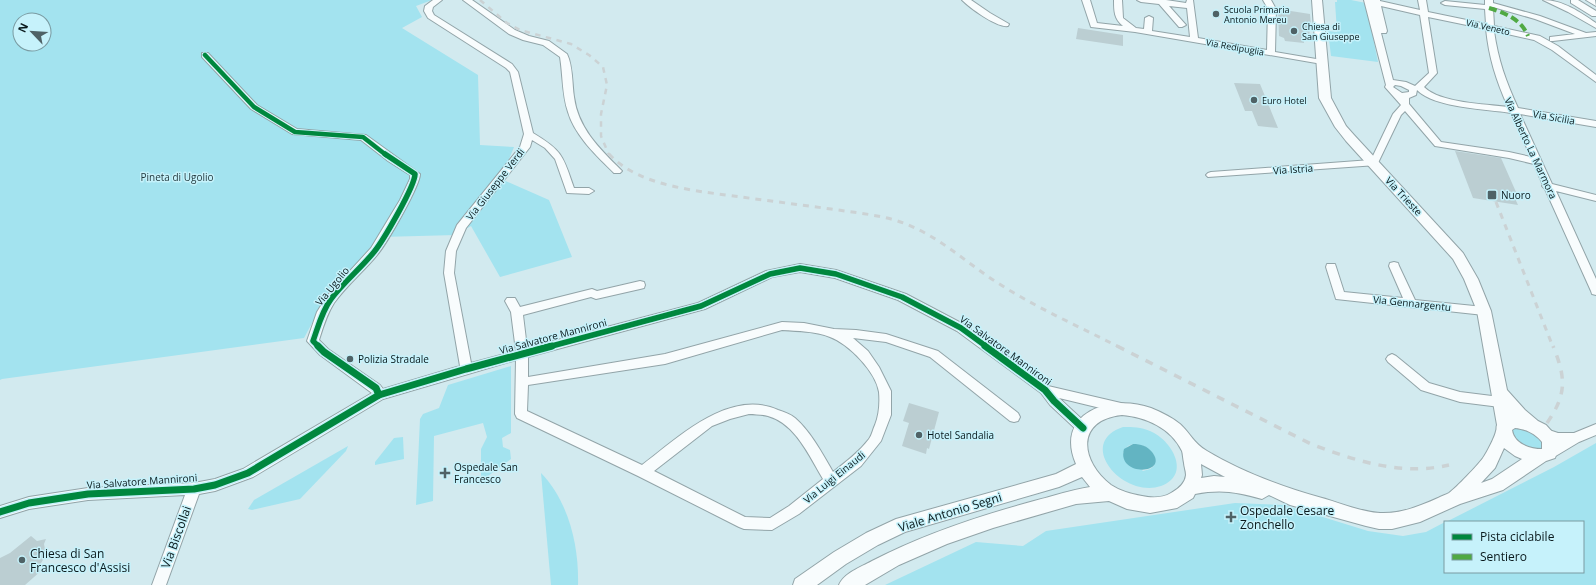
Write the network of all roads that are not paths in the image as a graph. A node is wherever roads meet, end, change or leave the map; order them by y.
1 (438, 0) edge
2 (467, 0) edge
3 (966, 0) edge
4 (1086, 0) edge
5 (1118, 0) edge
6 (1141, 0) edge
7 (1267, 0) edge
8 (1317, 0) edge
9 (1422, 0) edge
10 (1547, 0) edge
11 (1590, 0) edge
12 (1162, 1) edge
13 (1372, 1) edge
14 (1574, 1) dead end
15 (1190, 3) edge
16 (1445, 3) dead end
17 (1489, 4) edge
18 (1596, 4) edge
19 (1424, 13) junction
20 (1596, 14) edge
21 (1149, 18) dead end
22 (1005, 24) dead end
23 (1182, 25) dead end
24 (1596, 26) edge
25 (1489, 27) junction
26 (1135, 30) junction
27 (1148, 32) junction
28 (1596, 34) edge
29 (1584, 35) junction
30 (1194, 39) junction
31 (1554, 39) dead end
32 (1272, 53) junction
33 (205, 55) dead end
34 (1322, 62) junction
35 (1596, 79) edge
36 (1419, 87) junction
37 (1399, 92) junction
38 (1440, 100) junction
39 (1513, 110) junction
40 (1397, 114) junction
41 (1596, 124) edge
42 (529, 134) junction
43 (1537, 162) junction
44 (1374, 164) junction
45 (617, 171) dead end
46 (1211, 175) dead end
47 (1547, 186) junction
48 (588, 191) dead end
49 (1596, 198) edge
50 (1394, 266) dead end
51 (1331, 267) dead end
52 (640, 285) dead end
53 (1596, 291) edge
54 (511, 301) dead end
55 (1411, 303) junction
56 (1484, 311) junction
57 (517, 312) junction
58 (833, 333) junction
59 (525, 354) junction
60 (1392, 359) dead end
61 (466, 369) junction
62 (529, 381) junction
63 (1046, 390) junction
64 (379, 395) junction
65 (1500, 397) junction
66 (1121, 409) junction
67 (521, 414) junction
68 (1014, 417) dead end
69 (1083, 428) junction
70 (1504, 428) junction
71 (1596, 429) edge
72 (1538, 430) junction
73 (1574, 438) junction
74 (1190, 449) junction
75 (1545, 455) junction
76 (1085, 468) junction
77 (643, 472) junction
78 (831, 480) junction
79 (1191, 487) junction
80 (194, 489) junction
81 (1109, 493) junction
82 (1456, 498) junction
83 (1299, 499) junction
84 (0, 512) edge
85 (159, 585) edge
86 (802, 585) edge
87 (848, 585) edge

1 - 42 street
2 - 45 street
3 - 22 street
4 - 26 street, Via Redipuglia
5 - 26 street
6 - 12 street
7 - 32 street
8 - 34 main road, Via Trieste
9 - 19 street
10 - 24 street
11 - 18 street
12 - 15 street
12 - 23 street
13 - 19 street, Via Veneto
13 - 37 street
14 - 20 street
15 - 30 street
16 - 17 street
17 - 25 street, Via Alberto La Marmora
17 - 29 street
19 - 25 street, Via Veneto
19 - 36 street
21 - 27 street
25 - 35 street, Via Veneto
25 - 39 street, Via Alberto La Marmora
26 - 27 street, Via Redipuglia
27 - 30 street, Via Redipuglia
28 - 29 street
29 - 31 street
30 - 32 street, Via Redipuglia
32 - 34 street, Via Redipuglia
33 - 64 street, Via Ugolio
34 - 44 main road, Via Trieste
36 - 37 street
36 - 38 street, Via Sicilia
37 - 38 street, Via Sicilia
37 - 40 street
37 - 40 street
37 - 43 street
38 - 39 street, Via Sicilia
39 - 41 street, Via Sicilia
39 - 43 street, Via Alberto La Marmora
40 - 44 street
42 - 48 street
42 - 61 street, Via Giuseppe Verdi
43 - 47 street, Via Alberto La Marmora
44 - 46 street, Via Istria
44 - 56 main road, Via Trieste
47 - 49 street
47 - 53 street, Via Alberto La Marmora
50 - 55 street
51 - 55 street, Via Gennargentu
52 - 57 street
54 - 57 street
55 - 56 street, Via Gennargentu
56 - 65 main road, Via Trieste
57 - 59 street
58 - 62 street, Via Luigi Einaudi
58 - 68 street
58 - 78 street, Via Luigi Einaudi
59 - 61 street, Via Salvatore Mannironi
59 - 62 street
59 - 63 street, Via Salvatore Mannironi
59 - 67 street
60 - 65 street
61 - 64 street, Via Salvatore Mannironi
62 - 67 street
63 - 66 street, Via Salvatore Mannironi
63 - 69 street, Via Salvatore Mannironi
64 - 80 street, Via Salvatore Mannironi
65 - 70 main road, Via Trieste
65 - 72 main road, Via Trieste
66 - 69 main road, Via Salvatore Mannironi
66 - 74 main road, Via Salvatore Mannironi
67 - 77 street, Via Luigi Einaudi
69 - 76 main road
70 - 72 main road
70 - 75 main road
70 - 82 main road, Via Salvatore Mannironi
71 - 73 street, Via Salvatore Mannironi
72 - 73 street, Via Salvatore Mannironi
72 - 75 main road
73 - 75 street, Via Salvatore Mannironi
74 - 79 main road
74 - 83 main road, Via Salvatore Mannironi
75 - 82 main road, Via Salvatore Mannironi
76 - 81 main road
76 - 86 main road, Viale Antonio Segni
77 - 78 street, Via Luigi Einaudi
77 - 78 street
79 - 81 main road
79 - 83 main road, Via Salvatore Mannironi
80 - 84 street, Via Salvatore Mannironi
80 - 85 street, Via Biscollai
81 - 87 main road, Viale Antonio Segni
82 - 83 main road, Via Salvatore Mannironi

